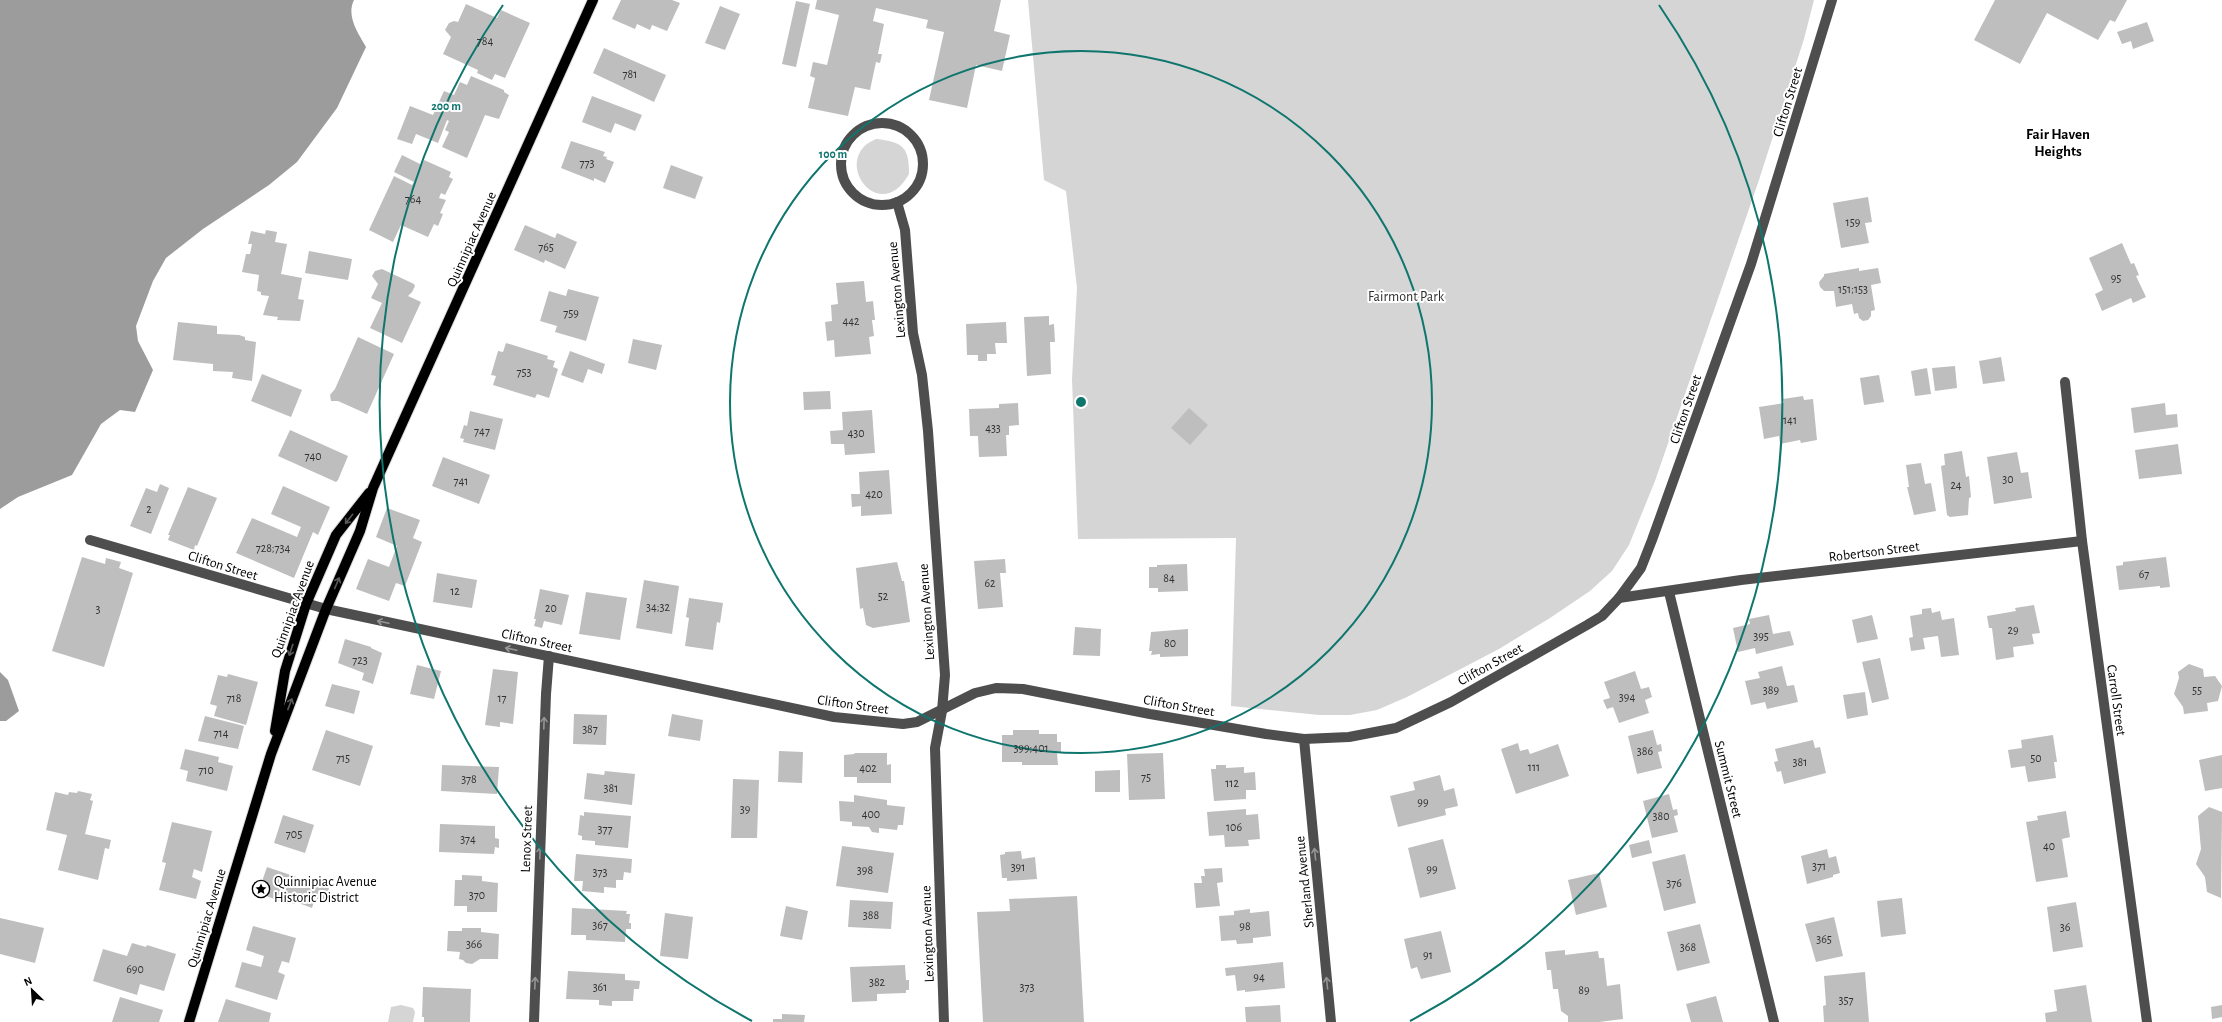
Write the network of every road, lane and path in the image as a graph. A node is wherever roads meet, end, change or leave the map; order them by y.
1 (593, 0) edge
2 (1832, 0) edge
3 (897, 202) junction
4 (2065, 382) dead end
5 (373, 488) junction
6 (90, 540) dead end
7 (2082, 541) junction
8 (1669, 592) junction
9 (1620, 598) junction
10 (306, 604) junction
11 (326, 609) junction
12 (549, 656) junction
13 (942, 711) junction
14 (1304, 739) junction
15 (271, 754) junction
16 (189, 1022) edge
17 (534, 1022) edge
18 (944, 1022) edge
19 (1331, 1022) edge
20 (1774, 1022) edge
21 (2147, 1022) edge

1 - 5 main road, Quinnipiac Avenue
2 - 9 street, Clifton Street
3 - 3 street
3 - 13 street, Lexington Avenue
4 - 7 street, Carroll Street
5 -> 10 main road, Quinnipiac Avenue
11 -> 5 main road, Quinnipiac Avenue
6 - 10 street, Clifton Street
7 - 8 street, Robertson Street
7 - 21 street, Carroll Street
8 - 9 street
8 - 20 street, Summit Street
9 - 14 street, Clifton Street
10 - 11 street, Clifton Street
10 -> 15 main road, Quinnipiac Avenue
12 -> 11 street, Clifton Street
15 -> 11 main road, Quinnipiac Avenue
12 - 13 street, Clifton Street
17 -> 12 street, Lenox Street
13 - 14 street, Clifton Street
13 - 18 street, Lexington Avenue
19 -> 14 street, Sherland Avenue
15 - 16 main road, Quinnipiac Avenue

